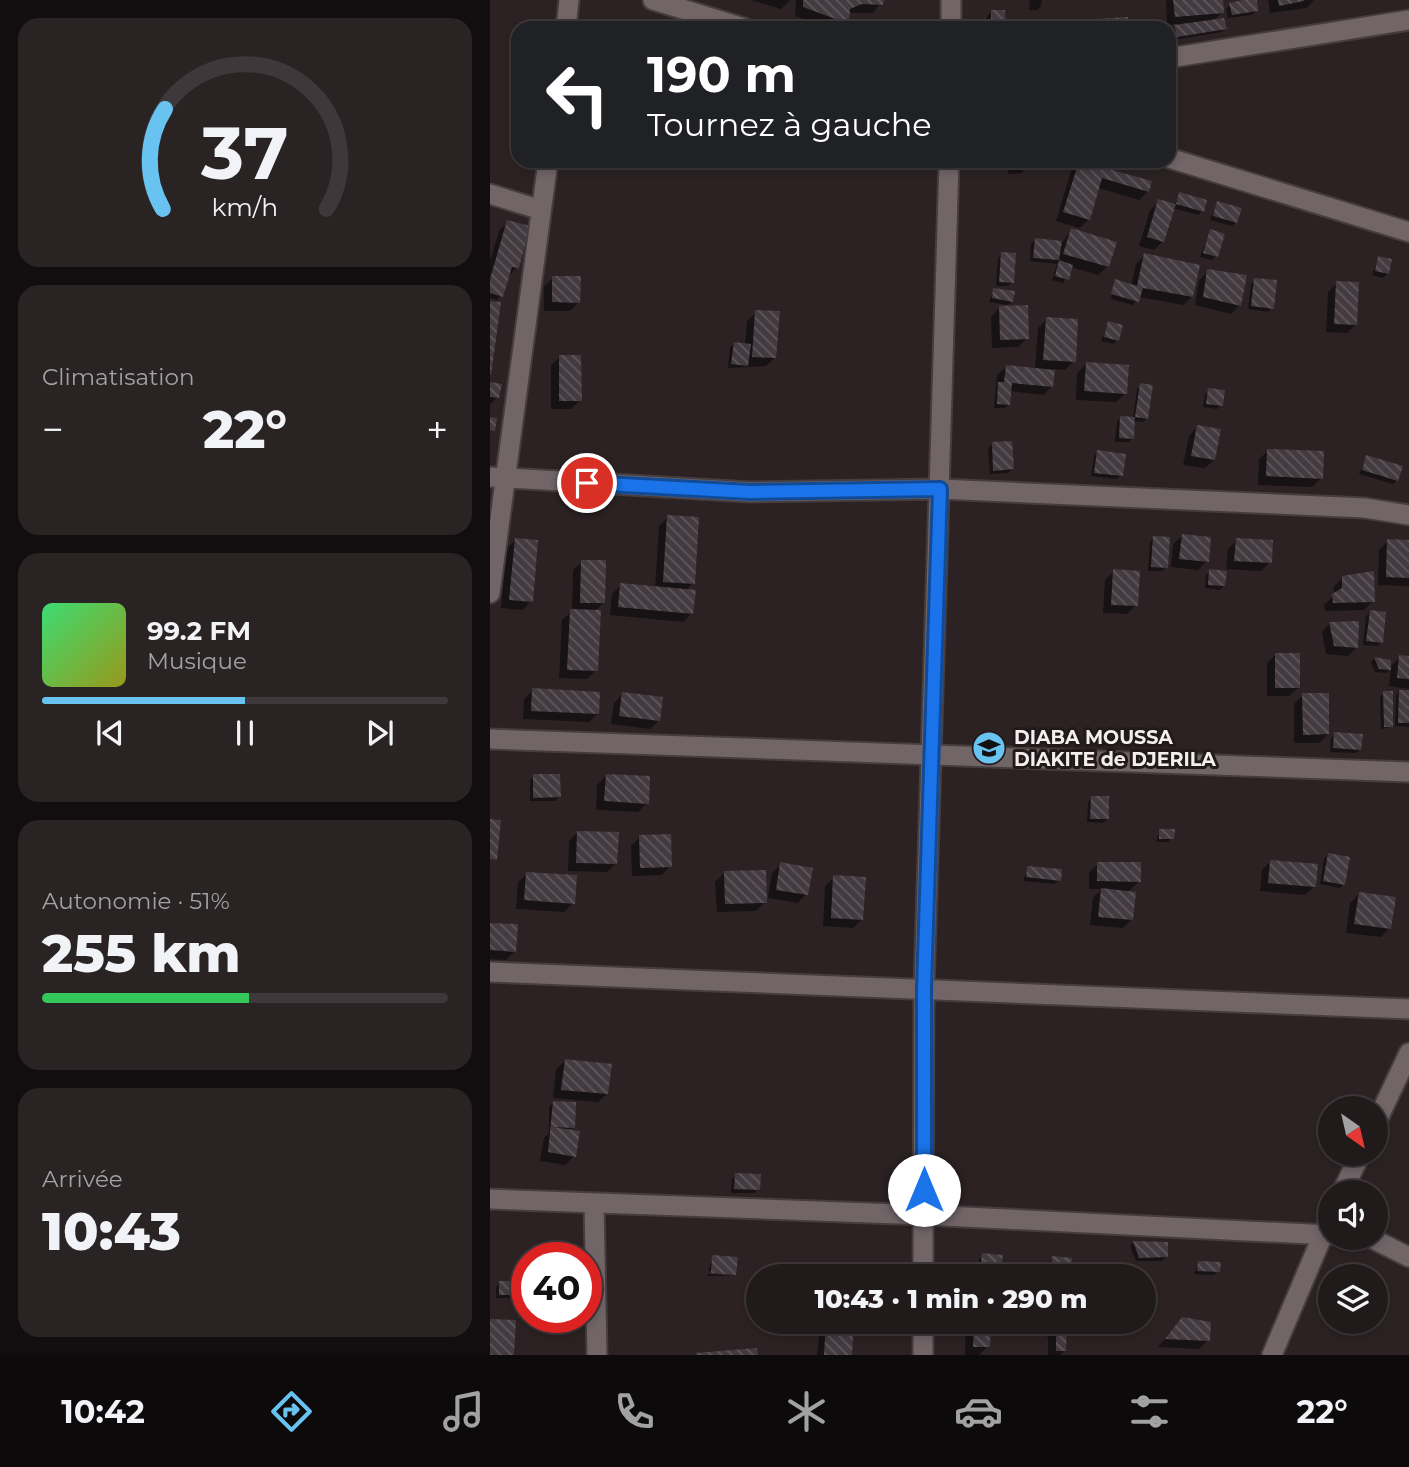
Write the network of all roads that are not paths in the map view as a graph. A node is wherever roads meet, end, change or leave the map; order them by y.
1 (569, 0) edge
2 (653, 0) edge
3 (951, 0) edge
4 (1409, 20) edge
5 (567, 21) edge
6 (721, 21) edge
7 (951, 21) edge
8 (1176, 57) edge
9 (1176, 160) edge
10 (547, 168) edge
11 (949, 168) edge
12 (490, 194) edge
13 (541, 210) junction
14 (1409, 232) edge
15 (498, 478) edge
16 (940, 489) junction
17 (1409, 515) edge
18 (490, 593) edge
19 (490, 739) edge
20 (933, 754) junction
21 (1409, 772) edge
22 (490, 972) edge
23 (924, 989) junction
24 (1409, 1009) edge
25 (1409, 1053) edge
26 (1388, 1098) edge
27 (490, 1199) edge
28 (594, 1203) junction
29 (924, 1215) junction
30 (1318, 1229) edge
31 (1388, 1246) edge
32 (1318, 1250) edge
33 (1409, 1257) edge
34 (923, 1264) edge
35 (923, 1334) edge
36 (597, 1355) edge
37 (923, 1355) edge
38 (1272, 1355) edge

1 - 5 street
2 - 6 street
3 - 7 street
4 - 8 street
9 - 14 street
10 - 13 street
11 - 16 street
12 - 13 street
13 - 15 street
15 - 16 street
15 - 18 street
16 - 17 street
16 - 20 street
19 - 20 street
20 - 21 street
20 - 23 street
22 - 23 street
23 - 24 street
23 - 29 street
25 - 26 street
27 - 28 street
28 - 29 street
28 - 36 street
29 - 30 street
29 - 34 street
31 - 33 street
32 - 38 street
35 - 37 street

